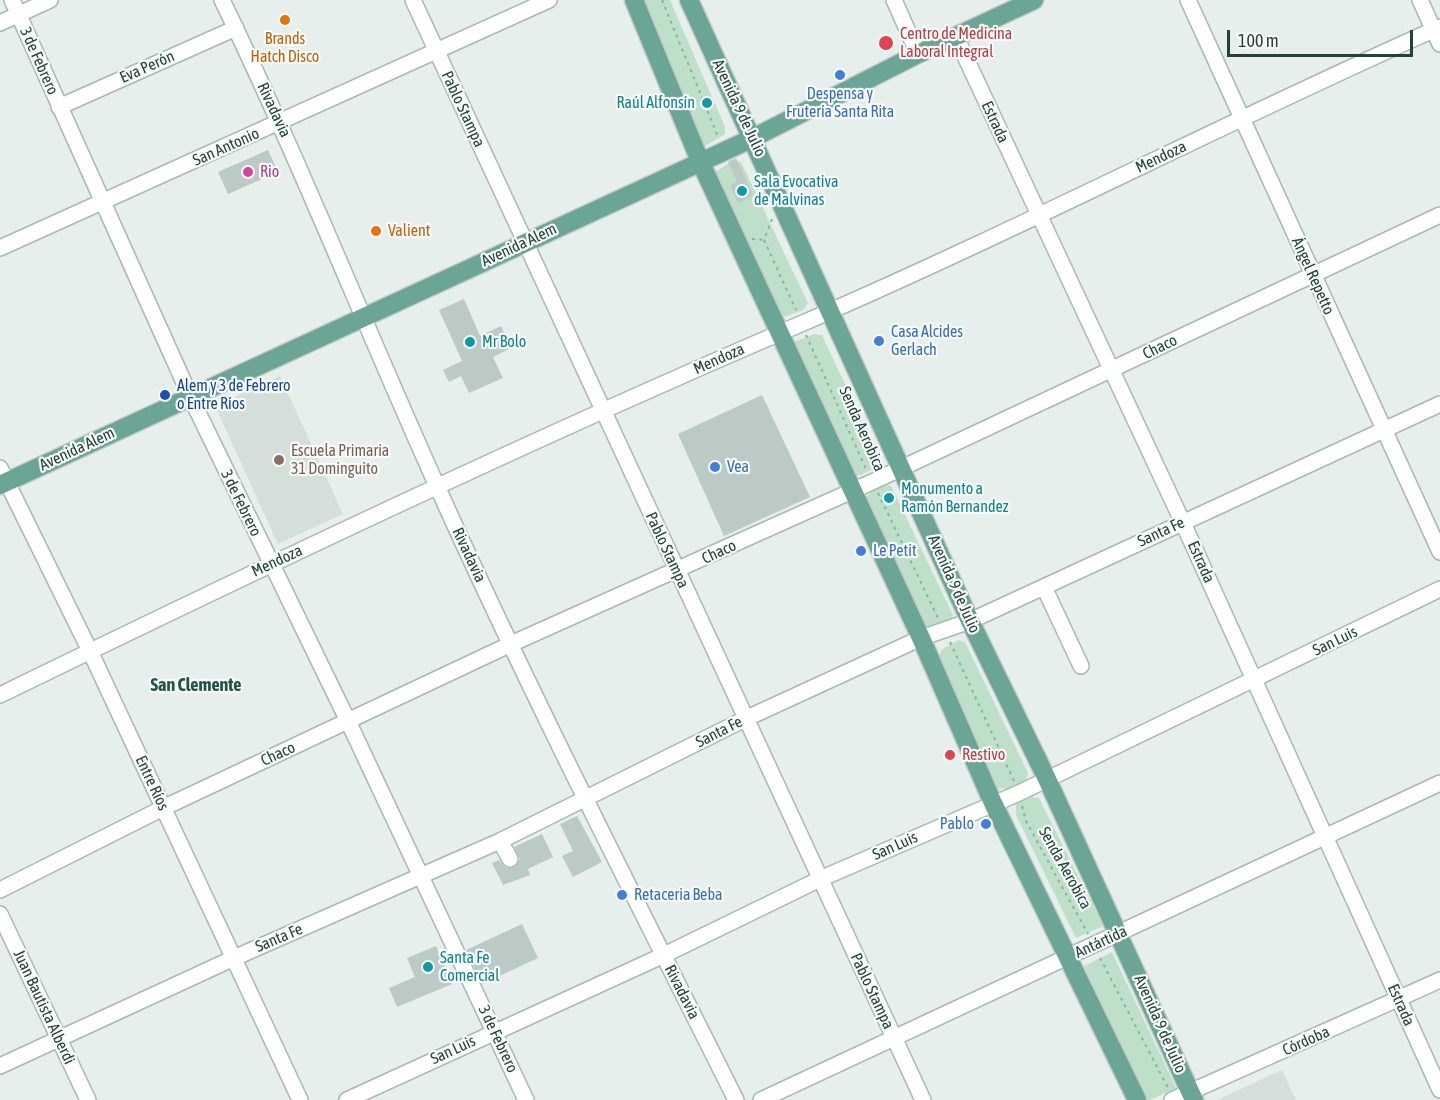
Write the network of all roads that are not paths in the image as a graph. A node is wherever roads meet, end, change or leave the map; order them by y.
1 (50, 0) edge
2 (222, 0) edge
3 (413, 0) edge
4 (549, 0) edge
5 (634, 0) edge
6 (689, 0) edge
7 (894, 0) edge
8 (1034, 0) edge
9 (1188, 0) edge
10 (1420, 0) edge
11 (15, 7) edge
12 (0, 23) edge
13 (236, 28) junction
14 (1438, 34) edge
15 (956, 37) junction
16 (436, 50) junction
17 (918, 54) junction
18 (59, 106) junction
19 (1242, 120) junction
20 (280, 123) junction
21 (753, 138) junction
22 (700, 161) junction
23 (101, 202) junction
24 (1037, 215) junction
25 (1440, 215) edge
26 (525, 242) junction
27 (0, 248) edge
28 (1312, 274) junction
29 (828, 311) junction
30 (363, 319) junction
31 (779, 332) junction
32 (1110, 371) junction
33 (191, 398) junction
34 (1440, 404) edge
35 (602, 411) junction
36 (1382, 430) junction
37 (902, 467) junction
38 (2, 478) edge
39 (438, 487) junction
40 (852, 491) junction
41 (1183, 523) junction
42 (1440, 552) edge
43 (270, 564) junction
44 (677, 571) junction
45 (1044, 586) junction
46 (1440, 589) edge
47 (970, 621) junction
48 (921, 638) junction
49 (511, 644) junction
50 (90, 651) junction
51 (1081, 666) dead end
52 (1254, 681) junction
53 (0, 695) edge
54 (745, 718) junction
55 (348, 721) junction
56 (1047, 779) junction
57 (1440, 783) edge
58 (585, 799) junction
59 (993, 803) junction
60 (163, 808) junction
61 (1326, 836) junction
62 (420, 878) junction
63 (820, 879) junction
64 (0, 890) edge
65 (0, 914) edge
66 (1118, 933) junction
67 (664, 955) junction
68 (1069, 957) junction
69 (234, 958) junction
70 (1440, 980) edge
71 (1398, 999) junction
72 (494, 1031) junction
73 (59, 1039) junction
74 (895, 1040) junction
75 (0, 1066) edge
76 (1440, 1090) edge
77 (1183, 1098) edge
78 (88, 1100) edge
79 (300, 1100) edge
80 (347, 1100) edge
81 (526, 1100) edge
82 (736, 1100) edge
83 (761, 1100) edge
84 (923, 1100) edge
85 (1137, 1100) edge

1 - 11 street
2 - 13 street, Rivadavia
3 - 16 street, Pablo Stampa
4 - 16 street, San Antonio
5 - 22 main road
6 - 21 main road, Avenida 9 de Julio
7 - 17 street
8 - 15 main road, Avenida Alem
9 - 19 street, Ángel Repetto
10 - 14 street
11 - 12 street
11 - 18 street, 3 de Febrero
13 - 18 street, Eva Perón
13 - 20 street, Rivadavia
14 - 19 street, Mendoza
15 - 17 main road, Avenida Alem
15 - 24 street, Estrada
16 - 20 street, San Antonio
16 - 26 street, Pablo Stampa
17 - 21 main road, Avenida Alem
18 - 23 street, 3 de Febrero
19 - 24 street, Mendoza
19 - 28 street, Ángel Repetto
20 - 23 street, San Antonio
20 - 30 street, Rivadavia
21 - 22 main road, Avenida Alem
21 - 29 main road, Avenida 9 de Julio
22 - 26 main road, Avenida Alem
22 - 31 main road
23 - 27 street, San Antonio
23 - 33 street, 3 de Febrero
24 - 29 street, Mendoza
24 - 32 street, Estrada
25 - 28 street, Chaco
26 - 30 main road, Avenida Alem
26 - 35 street, Pablo Stampa
28 - 32 street, Chaco
28 - 36 street, Ángel Repetto
29 - 31 street, Mendoza
29 - 37 main road, Avenida 9 de Julio
30 - 33 main road, Avenida Alem
30 - 39 street, Rivadavia
31 - 35 street, Mendoza
31 - 40 main road
32 - 37 street, Chaco
32 - 41 street, Estrada
33 - 38 main road, Avenida Alem
33 - 43 street, 3 de Febrero
34 - 36 street, Santa Fe
35 - 39 street, Mendoza
35 - 44 street, Pablo Stampa
36 - 41 street, Santa Fe
36 - 42 street, Ángel Repetto
37 - 40 street, Chaco
37 - 47 main road, Avenida 9 de Julio
38 - 50 street, Entre Ríos
39 - 43 street, Mendoza
39 - 49 street, Rivadavia
40 - 44 street, Chaco
40 - 48 main road
41 - 45 street, Santa Fe
41 - 52 street, Estrada
43 - 50 street, Mendoza
43 - 55 street, 3 de Febrero
44 - 49 street, Chaco
44 - 54 street, Pablo Stampa
45 - 47 street, Santa Fe
45 - 51 street
46 - 52 street, San Luis
47 - 48 street, Santa Fe
47 - 56 main road, Avenida 9 de Julio
48 - 54 street, Santa Fe
48 - 59 main road
49 - 55 street, Chaco
49 - 58 street, Rivadavia
50 - 53 street, Mendoza
50 - 60 street, Entre Ríos
52 - 56 street, San Luis
52 - 61 street, Estrada
54 - 58 street, Santa Fe
54 - 63 street, Pablo Stampa
55 - 60 street, Chaco
55 - 62 street, 3 de Febrero
56 - 59 street, San Luis
56 - 66 main road, Avenida 9 de Julio
57 - 61 street, Antártida
58 - 62 street, Santa Fe
58 - 67 street, Rivadavia
59 - 63 street, San Luis
59 - 68 main road
60 - 64 street, Chaco
60 - 69 street, Entre Ríos
61 - 66 street, Antártida
61 - 71 street, Estrada
62 - 69 street, Santa Fe
62 - 72 street, 3 de Febrero
63 - 67 street, San Luis
63 - 74 street, Pablo Stampa
65 - 73 street, Juan Bautista Alberdi
66 - 68 street, Antártida
66 - 77 main road, Avenida 9 de Julio
67 - 72 street, San Luis
67 - 82 street, Rivadavia
68 - 74 street, Antártida
68 - 85 main road
69 - 73 street, Santa Fe
69 - 79 street, Entre Ríos
70 - 71 street, Córdoba
71 - 76 street, Estrada
71 - 77 street, Córdoba
72 - 80 street, San Luis
72 - 81 street, 3 de Febrero
73 - 75 street, Santa Fe
73 - 78 street, Juan Bautista Alberdi
74 - 83 street, Antártida
74 - 84 street, Pablo Stampa

